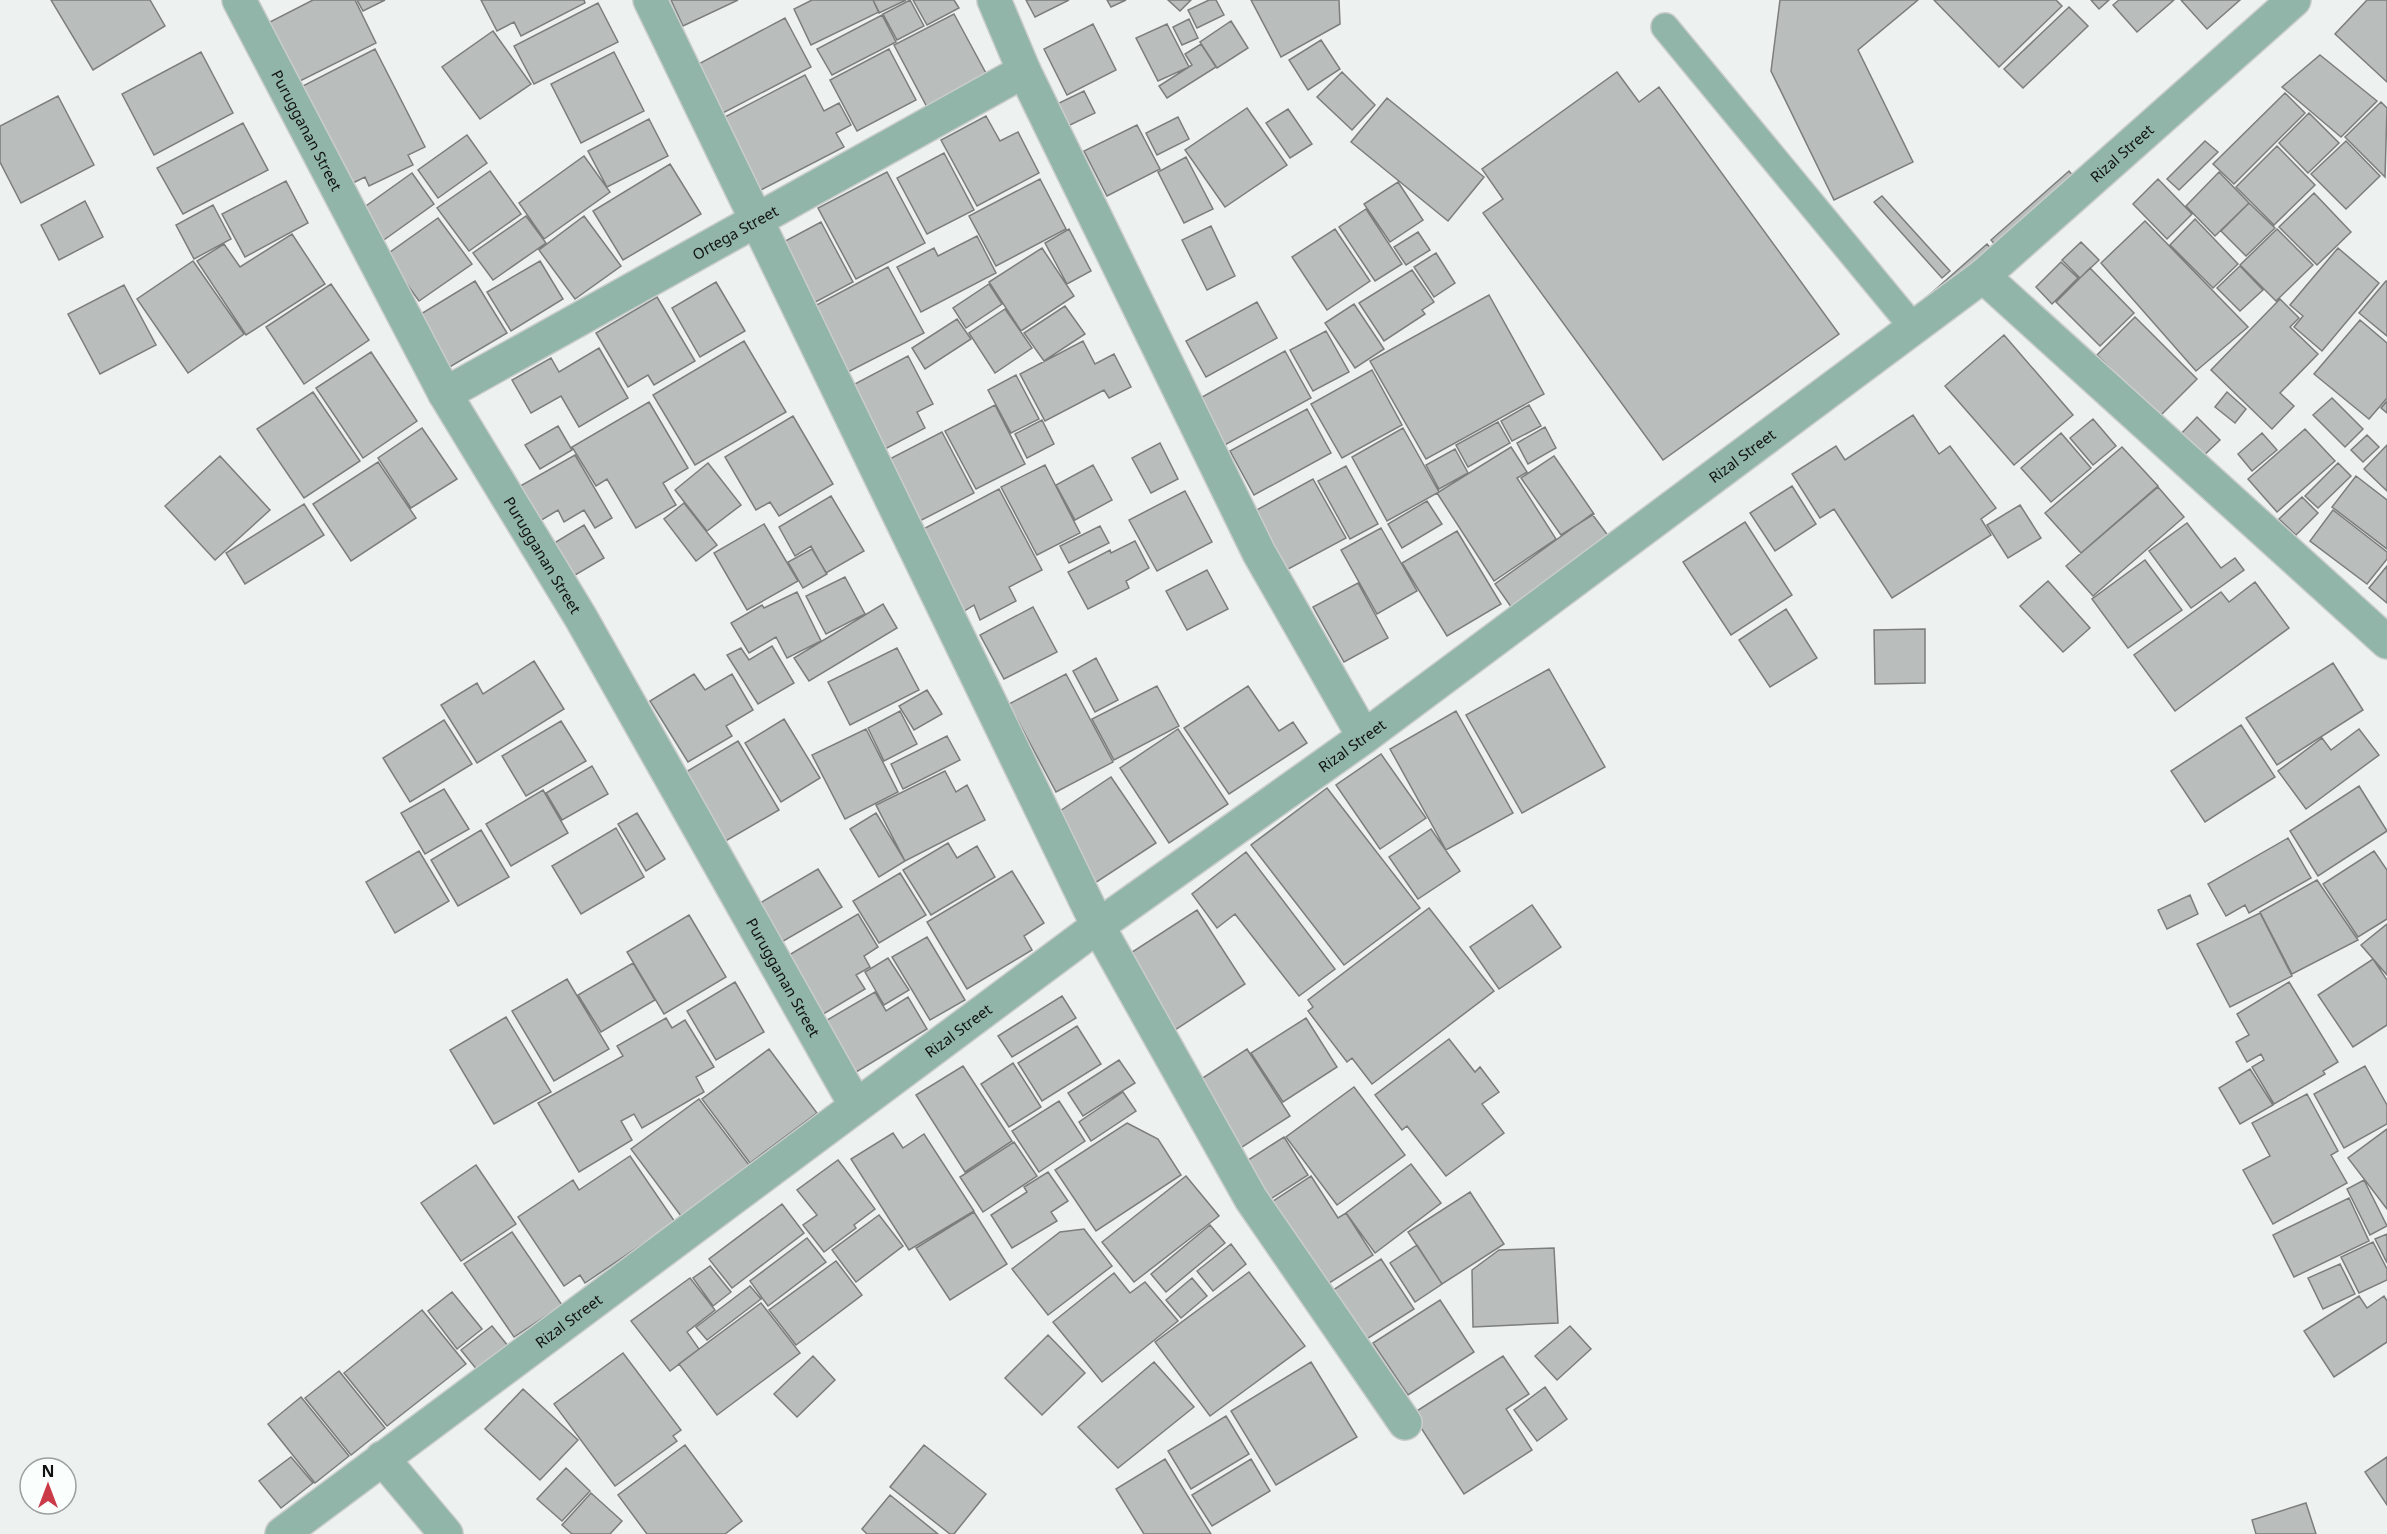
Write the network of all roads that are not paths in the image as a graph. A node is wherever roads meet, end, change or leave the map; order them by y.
1 (239, 0) edge
2 (650, 0) edge
3 (994, 0) edge
4 (2295, 0) edge
5 (1665, 27) dead end
6 (1024, 71) junction
7 (756, 219) junction
8 (1983, 276) junction
9 (1913, 327) junction
10 (446, 394) junction
11 (2387, 642) edge
12 (1364, 737) junction
13 (1098, 926) junction
14 (856, 1106) junction
15 (1405, 1422) dead end
16 (382, 1458) junction
17 (282, 1534) edge
18 (446, 1534) edge

1 - 10 street, Purugganan Street
2 - 7 street
3 - 6 street
4 - 8 street, Rizal Street
5 - 9 lane
6 - 7 street, Ortega Street
6 - 12 street
7 - 10 street, Ortega Street
7 - 13 street
8 - 9 street, Rizal Street
8 - 11 street
9 - 12 street, Rizal Street
10 - 14 street, Purugganan Street
12 - 13 street, Rizal Street
13 - 14 street, Rizal Street
13 - 15 street
14 - 16 street, Rizal Street
16 - 17 street, Rizal Street
16 - 18 street

